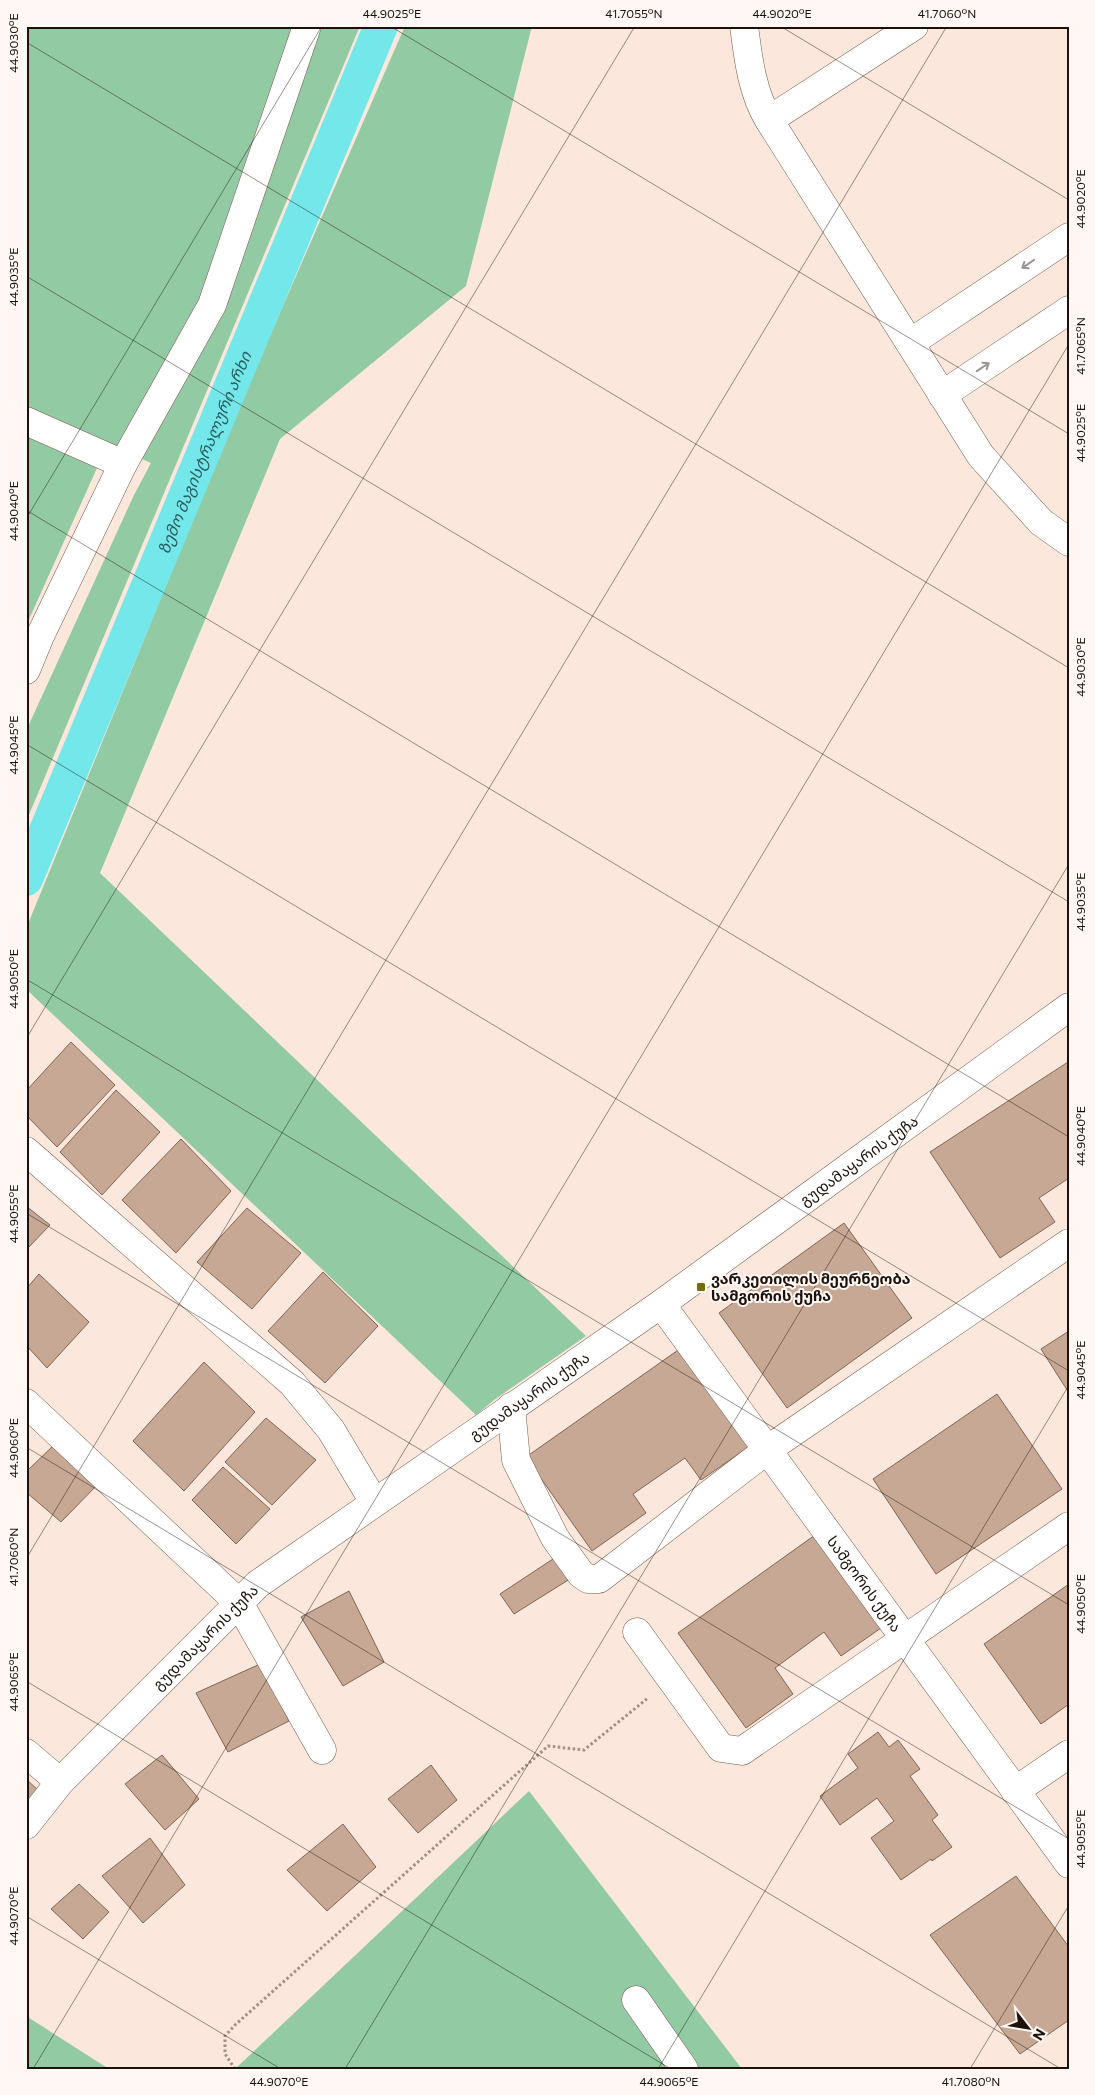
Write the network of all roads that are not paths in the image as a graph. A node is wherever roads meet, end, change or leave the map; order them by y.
1 (307, 26) edge
2 (744, 26) edge
3 (914, 26) edge
4 (769, 120) junction
5 (1069, 238) edge
6 (1069, 310) edge
7 (910, 343) junction
8 (942, 394) junction
9 (26, 421) edge
10 (123, 464) junction
11 (1069, 542) edge
12 (26, 670) edge
13 (1069, 1007) edge
14 (26, 1151) edge
15 (1069, 1243) edge
16 (660, 1304) junction
17 (26, 1403) edge
18 (511, 1407) junction
19 (767, 1450) junction
20 (374, 1502) junction
21 (1069, 1526) edge
22 (239, 1603) junction
23 (637, 1632) dead end
24 (905, 1639) junction
25 (322, 1750) dead end
26 (26, 1753) edge
27 (1069, 1754) edge
28 (60, 1782) junction
29 (1015, 1790) junction
30 (26, 1825) edge
31 (1069, 1864) edge
32 (636, 2000) dead end
33 (684, 2069) edge

1 - 10 street
2 - 4 street
3 - 4 street
4 - 7 street
5 -> 7 street
8 -> 6 street
7 - 8 street
8 - 11 street
9 - 10 street
10 - 12 street
13 - 16 street, გუდამაყარის ქუჩა
14 - 20 street
15 - 19 street
16 - 18 street, გუდამაყარის ქუჩა
16 - 19 street, სამგორის ქუჩა
17 - 22 street
18 - 19 street
18 - 20 street, გუდამაყარის ქუჩა
19 - 24 street, სამგორის ქუჩა
20 - 22 street, გუდამაყარის ქუჩა
21 - 24 street
22 - 25 street
22 - 28 street, გუდამაყარის ქუჩა
23 - 24 street
24 - 29 street, სამგორის ქუჩა
26 - 28 street
27 - 29 street
28 - 30 street, გუდამაყარის ქუჩა
29 - 31 street, სამგორის ქუჩა
32 - 33 street

